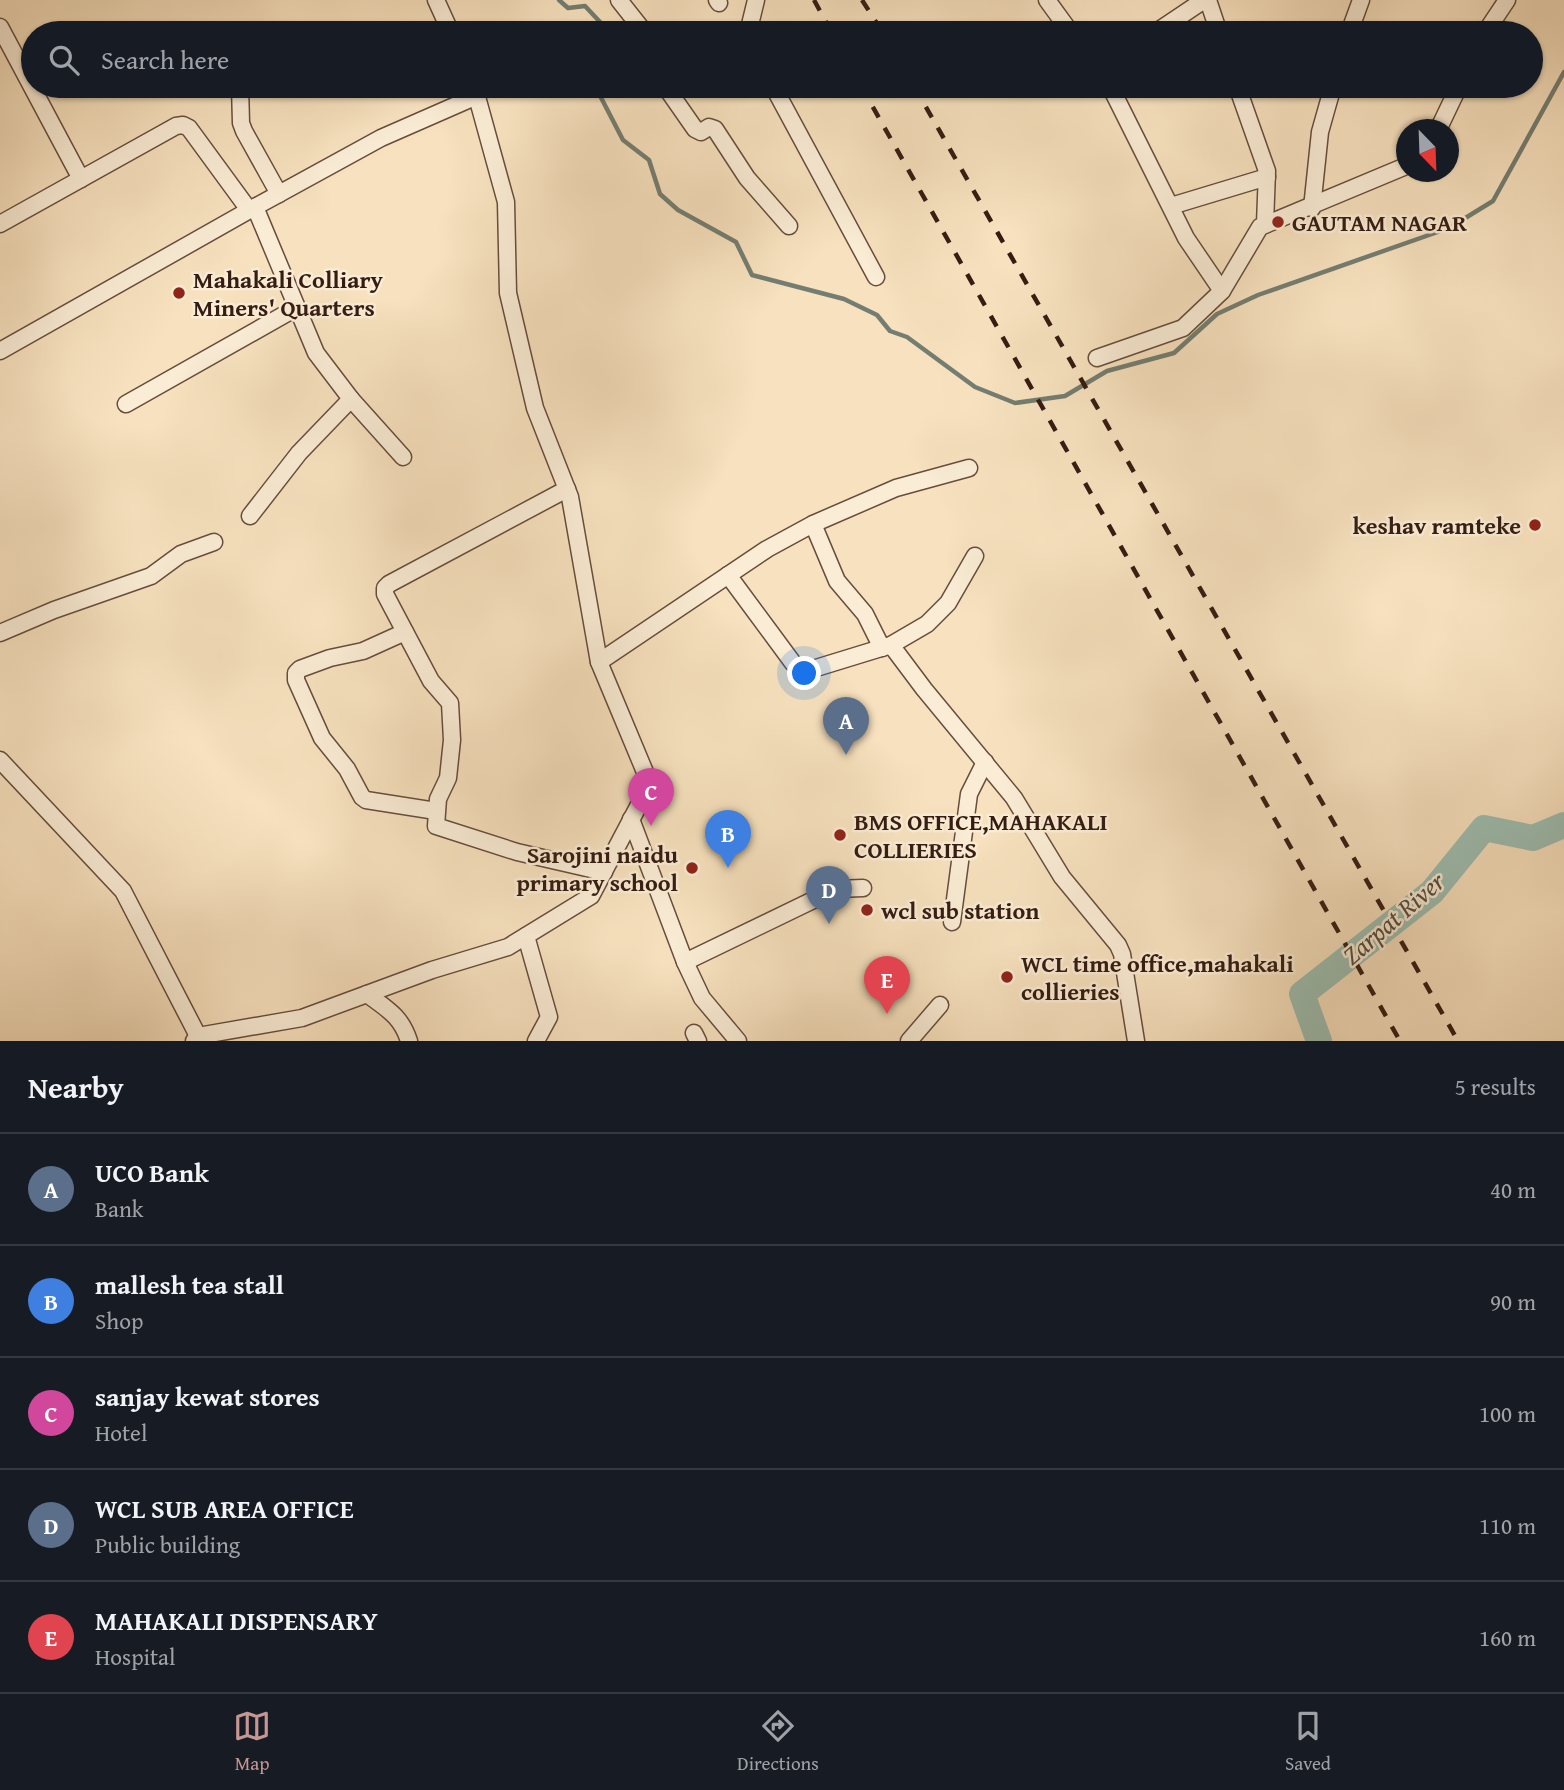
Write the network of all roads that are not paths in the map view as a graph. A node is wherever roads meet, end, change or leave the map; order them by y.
1 (436, 0) edge
2 (619, 0) edge
3 (756, 0) edge
4 (1047, 0) edge
5 (1206, 0) edge
6 (1361, 0) edge
7 (1507, 0) edge
8 (446, 21) edge
9 (636, 21) edge
10 (751, 21) edge
11 (1062, 21) edge
12 (1174, 21) edge
13 (1214, 21) edge
14 (1353, 21) edge
15 (1493, 21) edge
16 (0, 27) edge
17 (21, 66) edge
18 (38, 98) edge
19 (241, 98) edge
20 (462, 98) edge
21 (478, 98) edge
22 (673, 98) edge
23 (779, 98) edge
24 (1116, 98) edge
25 (1241, 98) edge
26 (1330, 98) edge
27 (1453, 98) edge
28 (1443, 119) edge
29 (1396, 170) edge
30 (1267, 177) junction
31 (81, 179) junction
32 (279, 194) junction
33 (1171, 206) junction
34 (1312, 208) junction
35 (252, 209) junction
36 (0, 224) edge
37 (1265, 224) junction
38 (789, 226) dead end
39 (876, 277) dead end
40 (1222, 291) junction
41 (296, 309) junction
42 (0, 351) edge
43 (1097, 358) dead end
44 (351, 399) junction
45 (126, 404) dead end
46 (403, 457) dead end
47 (968, 468) dead end
48 (567, 489) junction
49 (250, 516) dead end
50 (814, 524) junction
51 (214, 541) dead end
52 (975, 556) dead end
53 (728, 575) junction
54 (405, 632) junction
55 (0, 633) edge
56 (887, 646) junction
57 (598, 662) junction
58 (0, 760) edge
59 (985, 762) junction
60 (436, 811) junction
61 (631, 819) junction
62 (604, 872) junction
63 (863, 888) dead end
64 (953, 922) dead end
65 (526, 936) junction
66 (685, 962) junction
67 (367, 994) junction
68 (940, 1005) dead end
69 (196, 1038) edge
70 (408, 1041) edge
71 (536, 1041) edge
72 (738, 1041) edge
73 (909, 1041) edge
74 (1136, 1041) edge

1 - 8 street
2 - 9 street
3 - 10 street
4 - 11 street
5 - 12 street
5 - 13 street
6 - 14 street
7 - 15 street
16 - 17 street
18 - 31 street
19 - 32 street
20 - 32 street
21 - 48 street
22 - 38 street
23 - 39 street
24 - 33 street
25 - 30 street
26 - 34 street
27 - 28 street
29 - 34 street
30 - 33 street
30 - 37 street
31 - 35 street
31 - 36 street
32 - 35 street
33 - 40 street
34 - 37 street
35 - 41 street
35 - 42 street
37 - 40 street
40 - 43 street
41 - 44 street
41 - 45 street
44 - 46 street
44 - 49 street
47 - 50 street
48 - 54 street
48 - 57 street
50 - 53 street
50 - 56 street
51 - 55 street
52 - 56 street
53 - 56 street
53 - 57 street
54 - 60 street
54 - 60 street
56 - 59 street
57 - 61 street
58 - 69 street
59 - 64 street
59 - 74 street
60 - 62 street
61 - 62 street
61 - 66 street
62 - 65 street
63 - 66 street
65 - 67 street
65 - 71 street
66 - 72 street
67 - 69 street
67 - 70 street
68 - 73 street

